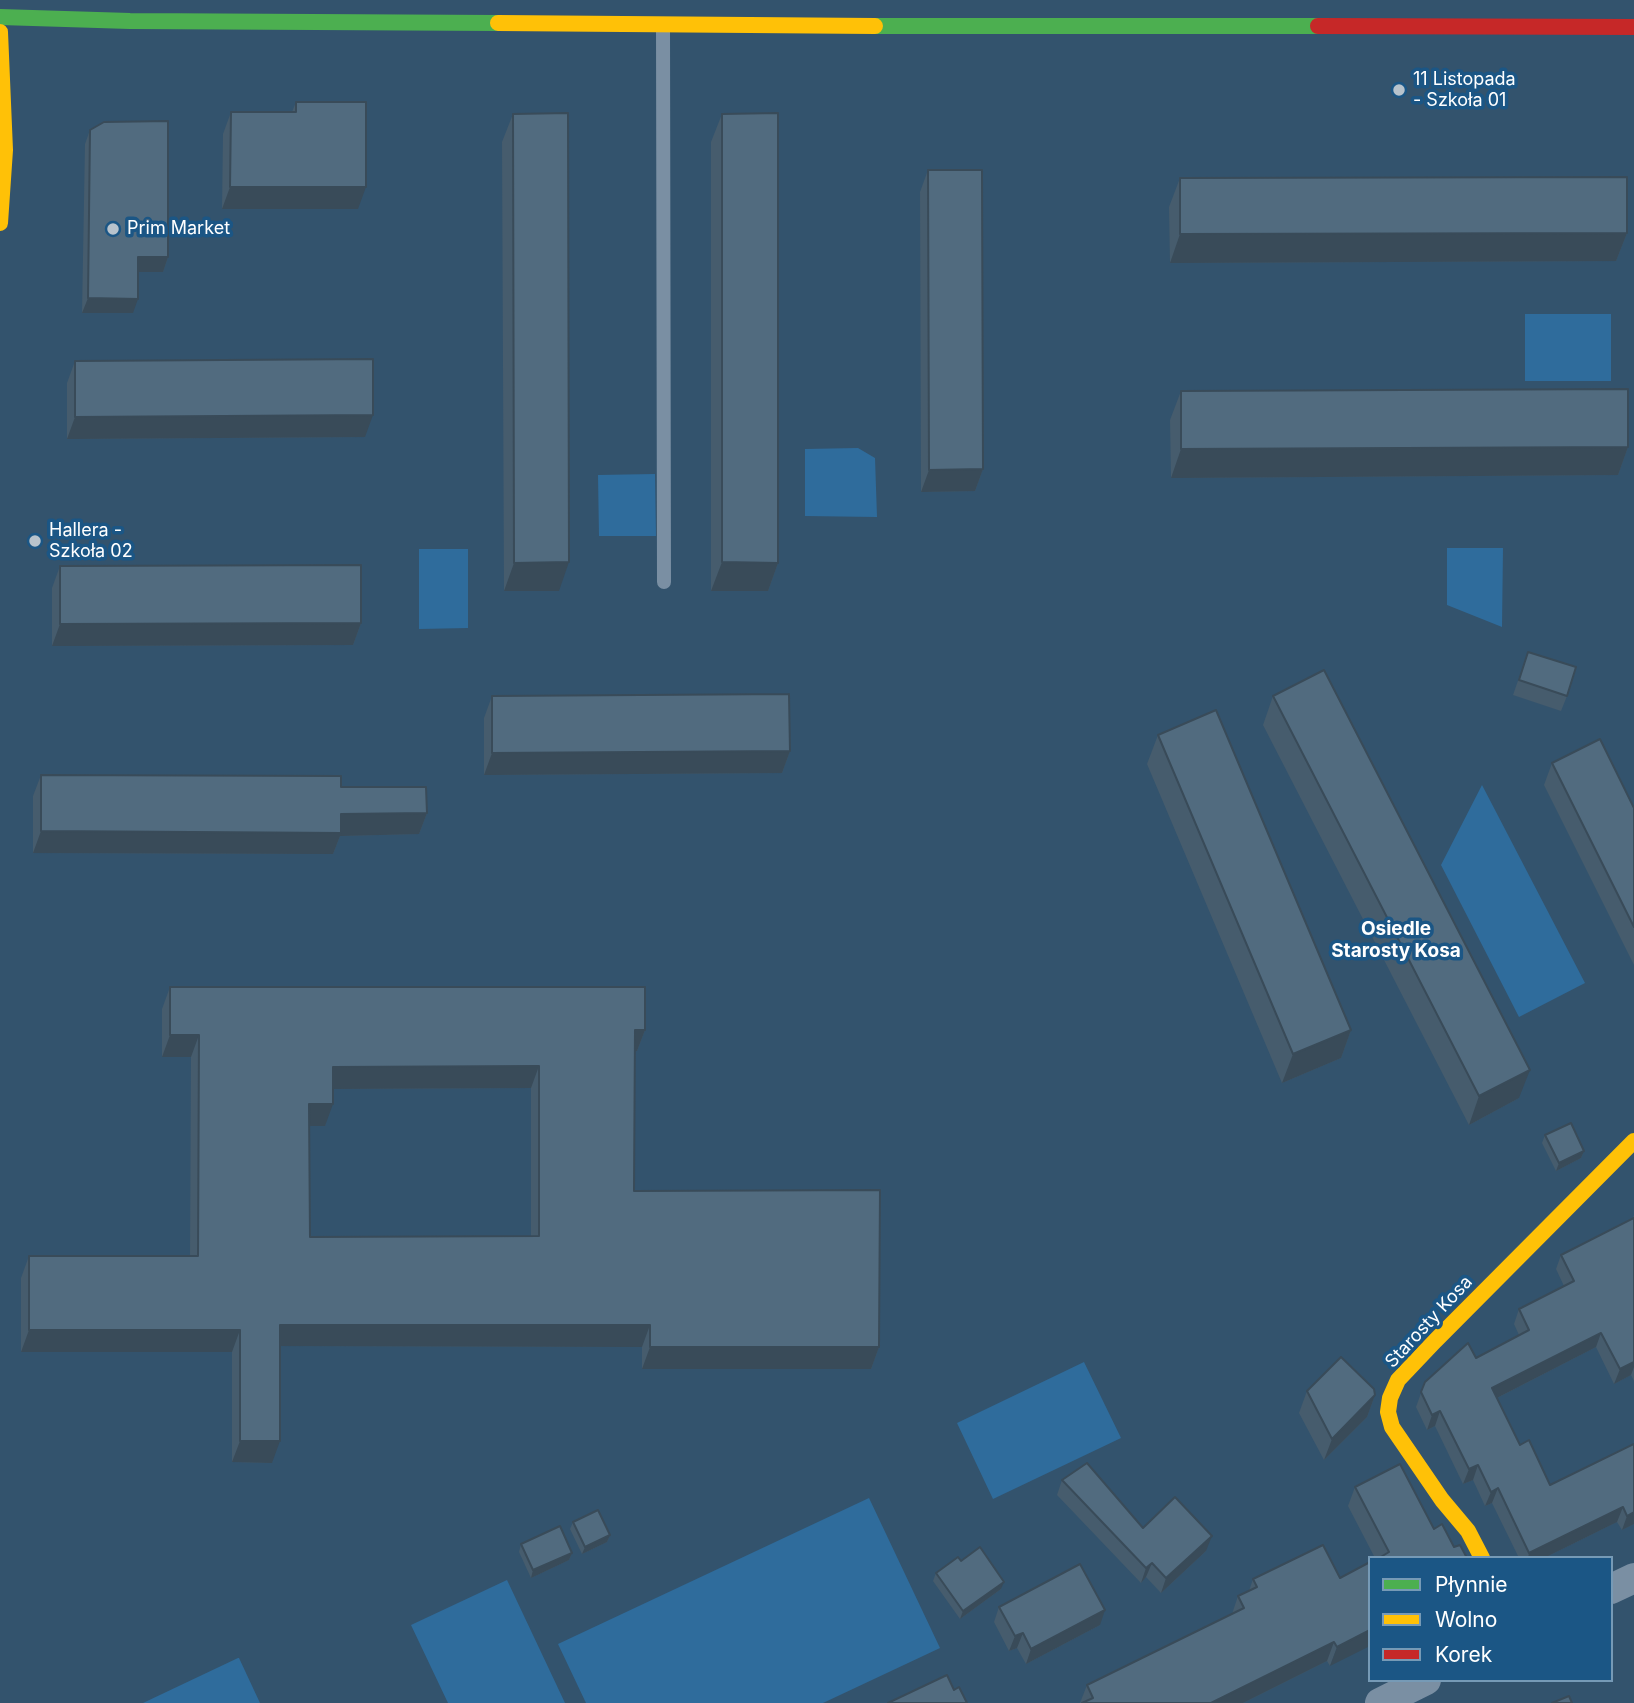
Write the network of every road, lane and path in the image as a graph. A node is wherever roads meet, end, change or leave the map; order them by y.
1 (1105, 13) edge
2 (0, 18) edge
3 (663, 24) junction
4 (1634, 27) edge
5 (0, 32) edge
6 (0, 223) edge
7 (664, 582) dead end
8 (1634, 1141) edge
9 (1481, 1556) edge
10 (1634, 1578) edge
11 (1613, 1588) edge
12 (1422, 1682) edge
13 (1380, 1703) edge

1 - 3 street
1 - 4 street
2 - 3 street
3 - 7 lane
5 - 6 street
8 - 9 street, Starosty Kosa
10 - 11 street
12 - 13 street

